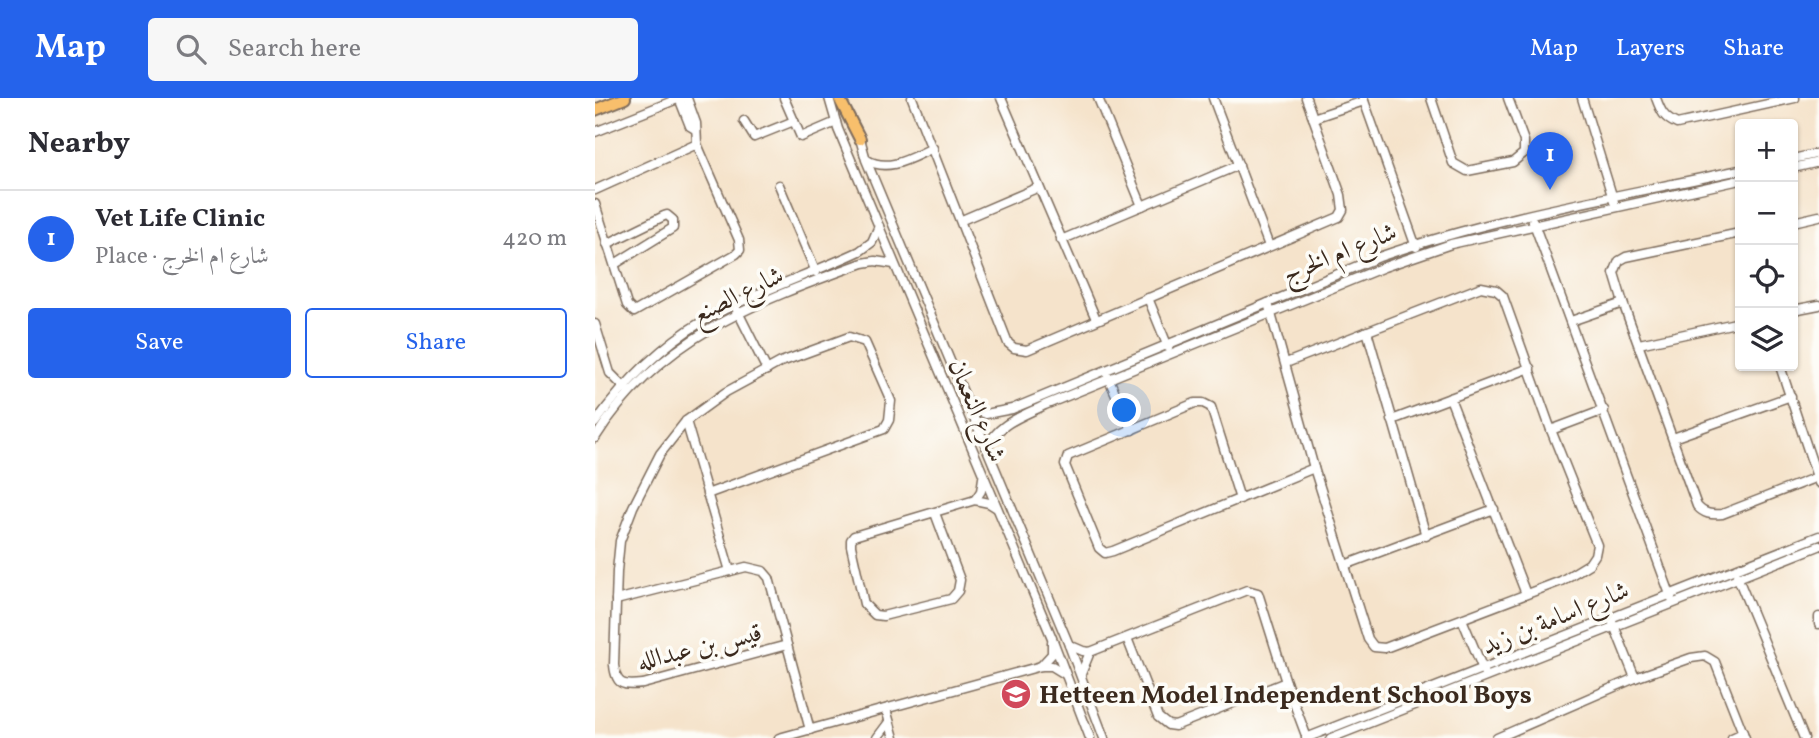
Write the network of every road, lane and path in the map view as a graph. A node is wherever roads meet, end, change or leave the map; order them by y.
1 (625, 98) edge
2 (679, 98) edge
3 (687, 98) edge
4 (784, 98) edge
5 (829, 98) edge
6 (839, 98) edge
7 (845, 98) edge
8 (912, 98) edge
9 (1001, 98) edge
10 (1098, 98) edge
11 (1213, 98) edge
12 (1306, 98) edge
13 (1431, 98) edge
14 (1507, 98) edge
15 (1582, 98) edge
16 (1656, 98) edge
17 (1795, 98) edge
18 (1363, 99) edge
19 (1760, 102) edge
20 (595, 110) edge
21 (1313, 118) junction
22 (744, 121) dead end
23 (793, 121) junction
24 (836, 122) junction
25 (695, 129) junction
26 (595, 132) edge
27 (860, 139) junction
28 (697, 144) junction
29 (933, 148) junction
30 (1819, 153) edge
31 (1798, 158) edge
32 (866, 160) junction
33 (1819, 162) edge
34 (890, 166) junction
35 (1238, 166) junction
36 (1798, 167) edge
37 (1735, 171) edge
38 (1735, 181) edge
39 (779, 185) dead end
40 (1039, 187) junction
41 (878, 188) junction
42 (595, 190) edge
43 (1615, 202) junction
44 (595, 204) edge
45 (1142, 206) junction
46 (1532, 215) junction
47 (1819, 216) edge
48 (962, 219) junction
49 (1798, 221) edge
50 (1534, 225) junction
51 (879, 226) junction
52 (1735, 234) edge
53 (1062, 240) junction
54 (607, 244) junction
55 (1415, 244) junction
56 (1269, 246) junction
57 (1420, 254) junction
58 (614, 264) junction
59 (894, 264) junction
60 (816, 272) junction
61 (1147, 298) junction
62 (1623, 303) junction
63 (1819, 304) edge
64 (1270, 308) junction
65 (1798, 309) edge
66 (736, 310) junction
67 (1096, 319) junction
68 (1571, 321) junction
69 (1735, 323) edge
70 (595, 324) edge
71 (1367, 331) junction
72 (1639, 344) junction
73 (1169, 349) junction
74 (1286, 363) junction
75 (1530, 368) junction
76 (767, 370) junction
77 (1782, 371) edge
78 (1107, 375) junction
79 (626, 389) junction
80 (1791, 396) junction
81 (1450, 398) junction
82 (970, 407) junction
83 (1604, 410) junction
84 (1392, 420) junction
85 (686, 421) junction
86 (595, 423) edge
87 (1132, 430) junction
88 (1551, 430) junction
89 (595, 438) edge
90 (1673, 438) junction
91 (987, 448) junction
92 (1314, 468) junction
93 (983, 475) junction
94 (1818, 480) edge
95 (707, 494) junction
96 (1240, 499) junction
97 (975, 500) junction
98 (997, 508) junction
99 (1494, 509) junction
100 (935, 513) junction
101 (1426, 536) junction
102 (1819, 536) edge
103 (1819, 546) edge
104 (1345, 565) junction
105 (1734, 568) junction
106 (730, 571) junction
107 (1738, 579) junction
108 (1526, 594) junction
109 (1670, 594) junction
110 (616, 600) junction
111 (1674, 604) junction
112 (1611, 617) junction
113 (1819, 617) edge
114 (1462, 619) junction
115 (1819, 624) edge
116 (1615, 627) junction
117 (1052, 638) junction
118 (1127, 638) junction
119 (787, 645) junction
120 (1069, 645) junction
121 (1090, 652) junction
122 (1041, 666) junction
123 (1485, 673) junction
124 (1080, 674) junction
125 (1067, 675) junction
126 (1635, 678) junction
127 (1286, 682) junction
128 (886, 709) junction
129 (889, 722) junction
130 (810, 730) junction
131 (1744, 736) edge
132 (779, 738) edge
133 (877, 738) edge
134 (894, 738) edge
135 (1090, 738) edge
136 (1104, 738) edge
137 (1307, 738) edge
138 (1332, 738) edge
139 (1497, 738) edge
140 (1732, 738) edge
141 (1804, 738) edge

1 - 20 main road
2 - 25 street
2 - 26 street
3 - 25 street
4 - 23 street
5 - 24 street, شارع النعمان
6 - 27 main road
7 - 27 street, شارع النعمان
8 - 29 street
9 - 40 street
10 - 45 street
11 - 35 street
12 - 21 street
13 - 14 street
15 - 43 street
16 - 19 street
17 - 19 street
18 - 21 street
18 - 55 street
21 - 56 street
22 - 23 street
23 - 24 street
24 - 51 street, شارع النعمان
25 - 28 street
27 - 32 street, شارع النعمان
28 - 42 street
28 - 58 street
29 - 34 street
29 - 48 street
30 - 31 street
32 - 34 street
32 - 41 street, شارع النعمان
33 - 36 street
34 - 41 street
35 - 45 street
35 - 56 street
37 - 43 street, شارع ام الخرج
38 - 43 street, شارع ام الخرج
39 - 60 street
40 - 48 street
40 - 53 street
41 - 82 street, شارع النعمان
43 - 46 street, شارع ام الخرج
43 - 50 street, شارع ام الخرج
44 - 54 street
45 - 53 street
46 - 50 street
46 - 55 street, شارع ام الخرج
47 - 49 street
48 - 67 street
50 - 57 street, شارع ام الخرج
50 - 68 street
51 - 59 street, شارع النعمان
51 - 60 street, شارع الصنع
52 - 62 street
53 - 67 street
54 - 58 street
54 - 58 street
55 - 57 street
55 - 64 street, شارع ام الخرج
56 - 61 street
57 - 64 street, شارع ام الخرج
59 - 66 street, شارع الصنع
59 - 93 street, شارع النعمان
60 - 66 street, شارع الصنع
61 - 67 street
61 - 73 street
62 - 68 street
62 - 72 street
63 - 65 street
64 - 73 street, شارع ام الخرج
64 - 74 street
66 - 76 street
66 - 79 street, شارع الصنع
68 - 83 street
69 - 72 street
70 - 79 street
71 - 74 street
71 - 75 street
71 - 84 street
72 - 90 street
73 - 78 street, شارع ام الخرج
74 - 92 street
75 - 81 street
75 - 88 street
76 - 85 street, قيس بن عبدالله
76 - 95 street, قيس بن عبدالله
77 - 80 street
78 - 82 street, شارع ام الخرج
78 - 87 street
78 - 91 street, شارع ام الخرج
79 - 86 street, شارع الصنع
79 - 89 street, شارع الصنع
80 - 90 street
80 - 94 street
81 - 84 street
81 - 99 street
82 - 91 street, شارع النعمان
83 - 88 street
83 - 109 street
84 - 101 street
85 - 95 street
85 - 110 street, قيس بن عبدالله
87 - 96 street
87 - 96 street
88 - 108 street
90 - 94 street
91 - 120 street, شارع النعمان
92 - 96 street
92 - 104 street
93 - 97 street
93 - 98 street, شارع النعمان
95 - 106 street
97 - 98 street
97 - 100 street
98 - 117 street, شارع النعمان
99 - 101 street
99 - 108 street
100 - 100 street
101 - 104 street
102 - 105 street, شارع اسامة بن زيد
103 - 107 street, شارع اسامة بن زيد
104 - 114 street
105 - 107 street
105 - 109 street, شارع اسامة بن زيد
106 - 110 street
106 - 119 street
107 - 111 street, شارع اسامة بن زيد
107 - 141 street
108 - 114 street
109 - 111 street
109 - 112 street, شارع اسامة بن زيد
110 - 119 street, قيس بن عبدالله
111 - 116 street, شارع اسامة بن زيد
112 - 116 street
112 - 123 street, شارع اسامة بن زيد
113 - 115 street
114 - 123 street
116 - 123 street, شارع اسامة بن زيد
116 - 126 street
117 - 122 street
117 - 125 street, شارع النعمان
118 - 121 street
118 - 127 street
118 - 127 street
119 - 130 street
120 - 121 street
120 - 124 street, شارع النعمان
121 - 124 street
122 - 125 street
122 - 128 street
123 - 137 street, شارع اسامة بن زيد
123 - 138 street, شارع اسامة بن زيد
124 - 136 street, شارع النعمان
125 - 135 street, شارع النعمان
126 - 131 street
126 - 139 street
127 - 137 street
128 - 129 street
128 - 130 street
129 - 133 street
129 - 134 street
130 - 132 street
131 - 140 street

